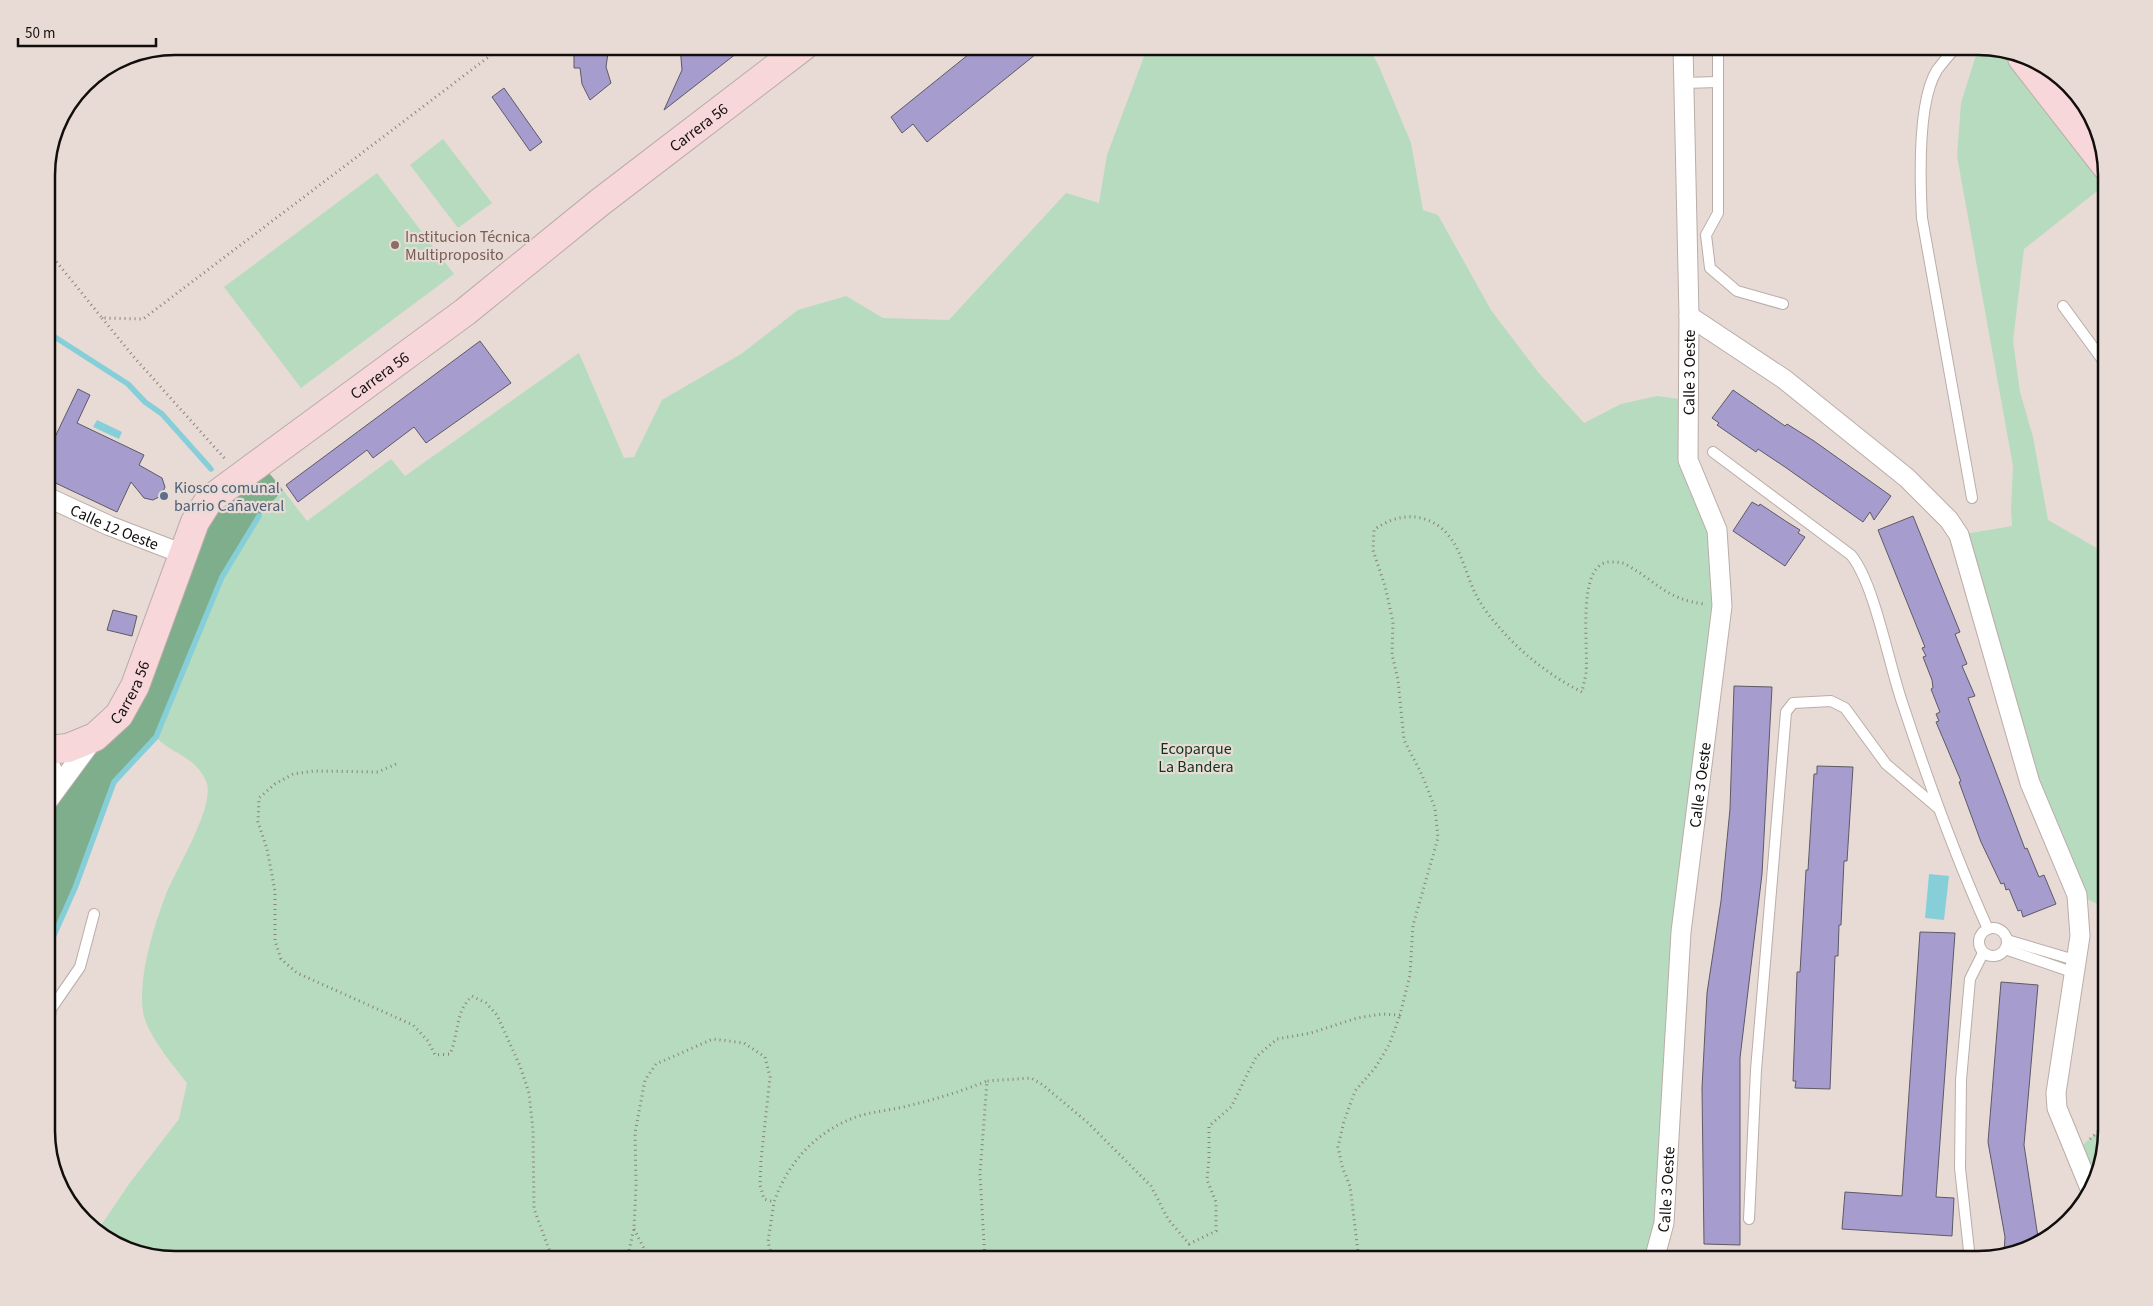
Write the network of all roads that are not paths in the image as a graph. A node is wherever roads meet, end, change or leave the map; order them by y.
1 (792, 55) edge
2 (1684, 55) edge
3 (1718, 55) edge
4 (1950, 55) edge
5 (2033, 68) edge
6 (1717, 82) junction
7 (1684, 83) junction
8 (2071, 105) edge
9 (2095, 146) edge
10 (1783, 304) dead end
11 (2063, 306) dead end
12 (1689, 316) junction
13 (2098, 355) edge
14 (1714, 452) dead end
15 (1972, 498) dead end
16 (55, 501) edge
17 (183, 554) junction
18 (95, 737) junction
19 (55, 749) edge
20 (55, 776) edge
21 (60, 786) junction
22 (55, 792) edge
23 (1938, 808) junction
24 (94, 914) dead end
25 (1988, 929) junction
26 (2006, 945) junction
27 (1983, 953) junction
28 (2076, 967) junction
29 (55, 1001) edge
30 (2087, 1181) edge
31 (1749, 1219) dead end
32 (1656, 1251) edge
33 (1969, 1251) edge

1 - 17 street, Carrera 56
2 - 7 street, Calle 3 Oeste
3 - 6 lane
4 - 15 lane
5 - 8 street
6 - 7 lane
6 - 10 lane
7 - 12 street, Calle 3 Oeste
8 - 9 street
11 - 13 lane
12 - 28 street, Calle 3 Oeste
12 - 32 street, Calle 3 Oeste
14 - 23 lane
16 - 17 street, Calle 12 Oeste
17 - 18 street, Carrera 56
18 - 19 street
18 - 21 street, Carrera 56
20 - 21 street
21 - 22 street, Carrera 56
23 - 25 lane
23 - 31 lane
24 - 29 lane
25 - 26 lane
25 - 27 lane
26 - 27 lane
26 - 28 lane
27 - 33 lane
28 - 30 street, Calle 3 Oeste

